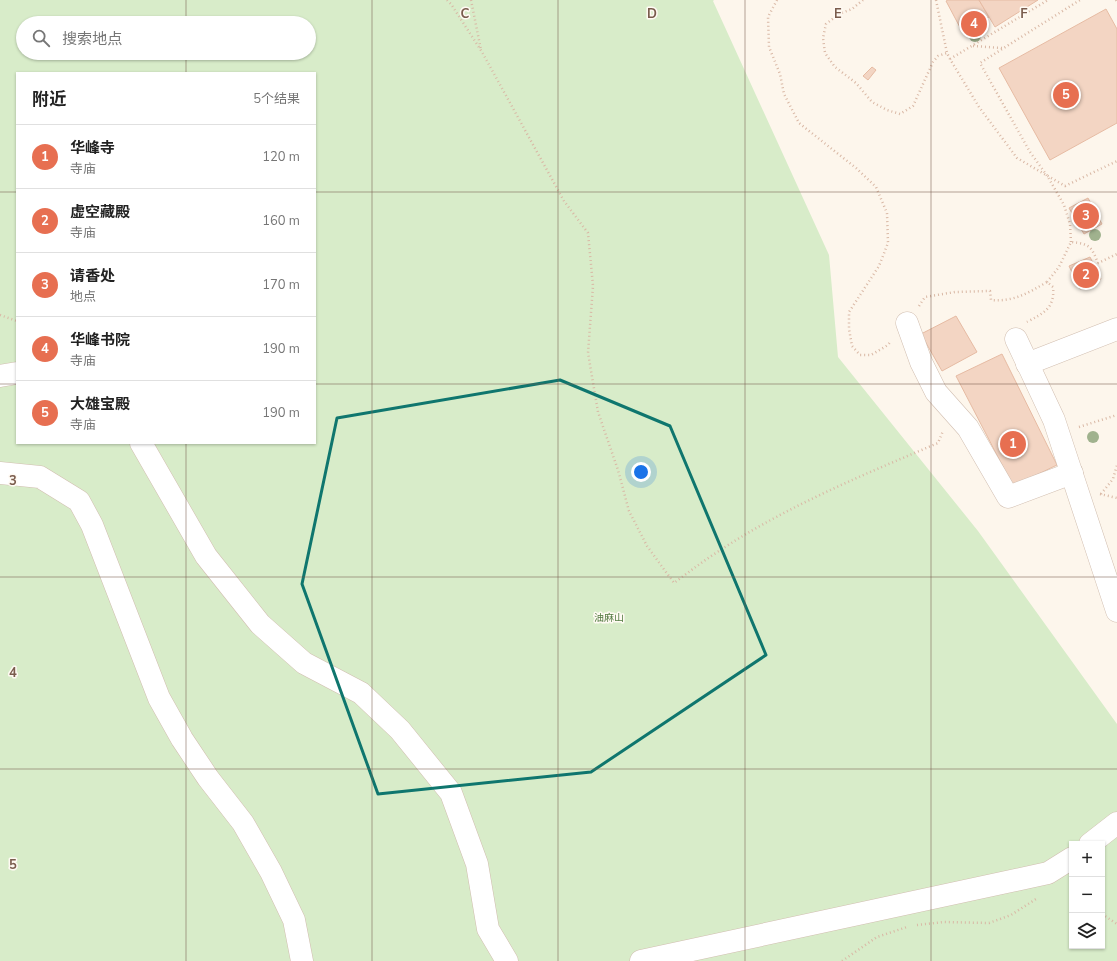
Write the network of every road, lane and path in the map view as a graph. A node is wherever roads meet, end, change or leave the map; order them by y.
1 (447, 0) edge
2 (471, 0) edge
3 (777, 0) edge
4 (863, 0) edge
5 (936, 0) edge
6 (1048, 0) edge
7 (1080, 0) edge
8 (973, 46) junction
9 (1003, 48) junction
10 (482, 52) junction
11 (947, 53) junction
12 (950, 59) junction
13 (1117, 161) edge
14 (1048, 177) junction
15 (1071, 242) junction
16 (1117, 254) edge
17 (1098, 263) junction
18 (1094, 265) dead end
19 (1047, 282) junction
20 (0, 315) edge
21 (16, 321) edge
22 (907, 323) junction
23 (1117, 329) edge
24 (1016, 339) joint
25 (1027, 364) junction
26 (16, 373) edge
27 (0, 376) edge
28 (953, 411) junction
29 (1117, 415) edge
30 (1059, 434) junction
31 (142, 444) edge
32 (1117, 465) edge
33 (0, 472) edge
34 (1072, 473) junction
35 (1100, 494) dead end
36 (1117, 611) edge
37 (1117, 823) edge
38 (1094, 841) edge
39 (1069, 860) edge
40 (1042, 896) dead end
41 (1105, 916) edge
42 (1117, 924) edge
43 (302, 961) edge
44 (507, 961) edge
45 (641, 961) edge
46 (842, 961) edge

1 - 10 path
2 - 10 path
3 - 22 path
4 - 11 path
5 - 11 path
6 - 8 path
7 - 9 path
8 - 9 path
8 - 12 path
9 - 14 path
10 - 28 path
11 - 12 path
12 - 14 path
13 - 14 path
14 - 15 path
15 - 17 path
15 - 19 path
16 - 17 path
17 - 18 path
19 - 22 path
19 - 24 path
20 - 21 path
22 - 28 street
23 - 25 street
24 - 25 street
25 - 30 street
26 - 27 street
28 - 34 street
29 - 30 path
30 - 34 street
31 - 44 street
32 - 35 path
33 - 43 street
34 - 36 street
37 - 38 street
39 - 45 street
40 - 46 path
41 - 42 path

